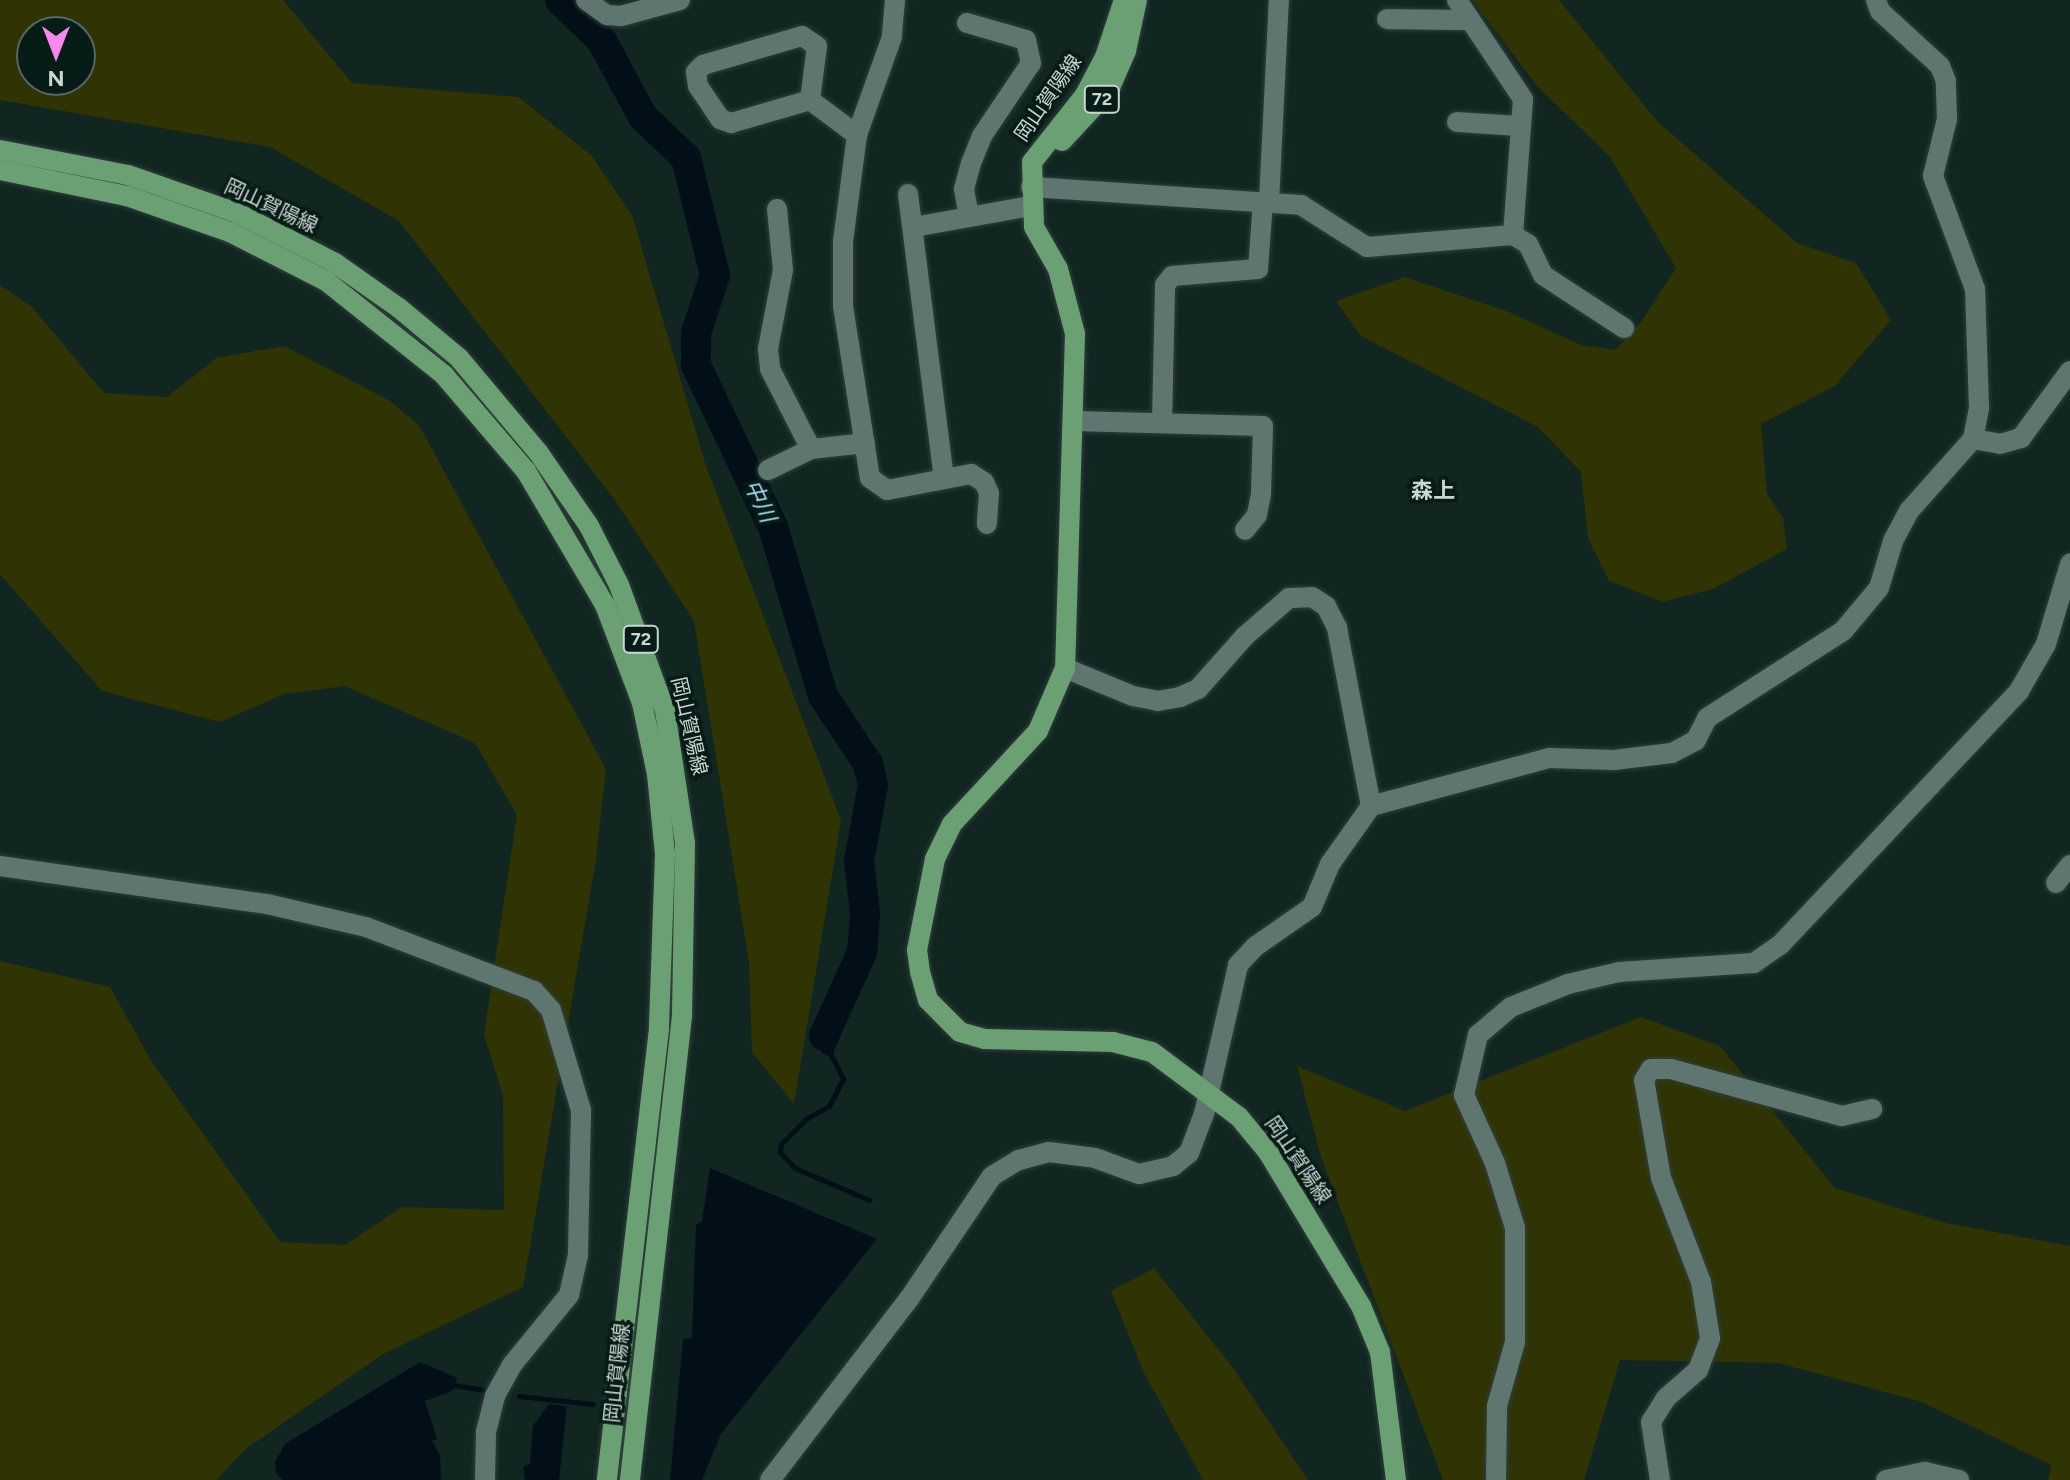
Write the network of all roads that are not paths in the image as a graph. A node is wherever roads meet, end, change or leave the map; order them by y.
1 (586, 0) edge
2 (895, 0) edge
3 (1124, 0) edge
4 (1137, 0) edge
5 (1279, 0) edge
6 (1457, 0) edge
7 (1876, 0) edge
8 (669, 1) edge
9 (1387, 19) dead end
10 (1470, 20) junction
11 (967, 23) dead end
12 (810, 100) junction
13 (1457, 122) dead end
14 (1521, 126) junction
15 (857, 135) junction
16 (0, 150) edge
17 (0, 170) edge
18 (1031, 190) junction
19 (908, 194) dead end
20 (1266, 202) junction
21 (777, 209) dead end
22 (969, 217) junction
23 (914, 227) junction
24 (1513, 235) junction
25 (1624, 328) dead end
26 (2070, 371) edge
27 (1074, 421) junction
28 (1162, 422) junction
29 (1973, 439) junction
30 (865, 443) junction
31 (811, 449) junction
32 (768, 470) dead end
33 (944, 479) junction
34 (987, 524) dead end
35 (1245, 530) dead end
36 (2070, 564) edge
37 (1065, 668) junction
38 (1371, 806) junction
39 (2070, 865) edge
40 (0, 866) edge
41 (2056, 883) dead end
42 (1209, 1091) junction
43 (1872, 1109) dead end
44 (485, 1480) edge
45 (607, 1480) edge
46 (630, 1480) edge
47 (770, 1480) edge
48 (1396, 1480) edge
49 (1496, 1480) edge
50 (1660, 1480) edge
51 (1886, 1480) edge
52 (1959, 1480) edge

1 - 8 street
2 - 15 street
3 - 18 main road, 岡山賀陽線 / 72
4 - 18 main road, 岡山賀陽線 / 72
5 - 20 street
6 - 10 street
7 - 29 street
9 - 10 street
10 - 14 street
11 - 22 street
12 - 12 street
12 - 15 street
13 - 14 street
14 - 24 street
15 - 30 street
16 - 46 main road, 岡山賀陽線 / 72
17 - 45 main road, 岡山賀陽線 / 72
18 - 20 street
18 - 22 street
18 - 27 main road, 岡山賀陽線
19 - 23 street
20 - 24 street
20 - 28 street
21 - 31 street
22 - 23 street
23 - 33 street
24 - 25 street
26 - 29 street
27 - 28 street
27 - 37 main road, 岡山賀陽線
28 - 35 street
29 - 38 street
30 - 31 street
30 - 33 street
31 - 32 street
33 - 34 street
36 - 49 street
37 - 38 street
37 - 42 main road, 岡山賀陽線
38 - 42 street
39 - 41 street
40 - 44 street
42 - 47 street
42 - 48 main road, 岡山賀陽線
43 - 50 street
51 - 52 street

